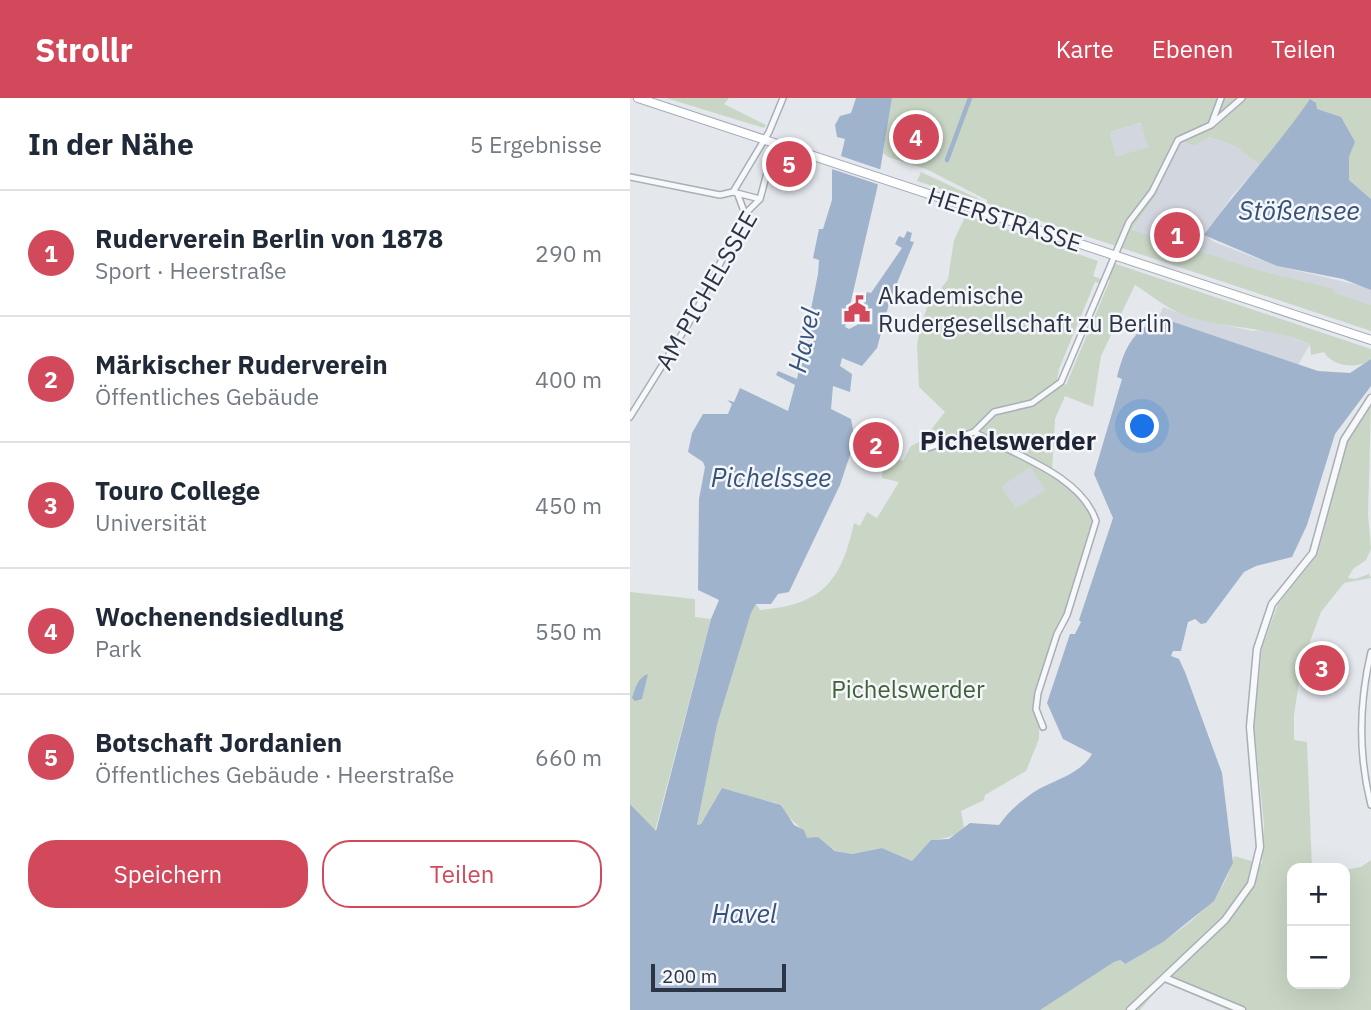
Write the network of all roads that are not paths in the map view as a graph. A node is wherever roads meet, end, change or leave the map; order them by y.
1 (638, 98) edge
2 (783, 98) edge
3 (1221, 98) edge
4 (1242, 98) edge
5 (1211, 125) junction
6 (763, 139) junction
7 (775, 143) junction
8 (630, 177) edge
9 (735, 194) junction
10 (760, 199) junction
11 (745, 214) junction
12 (1115, 255) junction
13 (1367, 339) edge
14 (1371, 398) edge
15 (630, 417) edge
16 (974, 432) junction
17 (928, 448) dead end
18 (1371, 652) edge
19 (1043, 727) dead end
20 (1371, 804) edge
21 (1165, 978) junction
22 (1130, 1010) edge
23 (1242, 1010) edge

1 - 6 main road, HEERSTRASSE
2 - 6 street
3 - 5 street
4 - 5 street
5 - 12 street
6 - 7 main road, HEERSTRASSE
6 - 9 street
7 - 10 street
7 - 12 main road, HEERSTRASSE
8 - 9 street
9 - 10 street
9 - 11 street
10 - 11 street, AM PICHELSSEE
11 - 15 street, AM PICHELSSEE
12 - 13 main road, HEERSTRASSE
12 - 16 street
14 - 21 street
16 - 17 street
16 - 19 street
18 - 20 street
21 - 22 street
21 - 23 street

